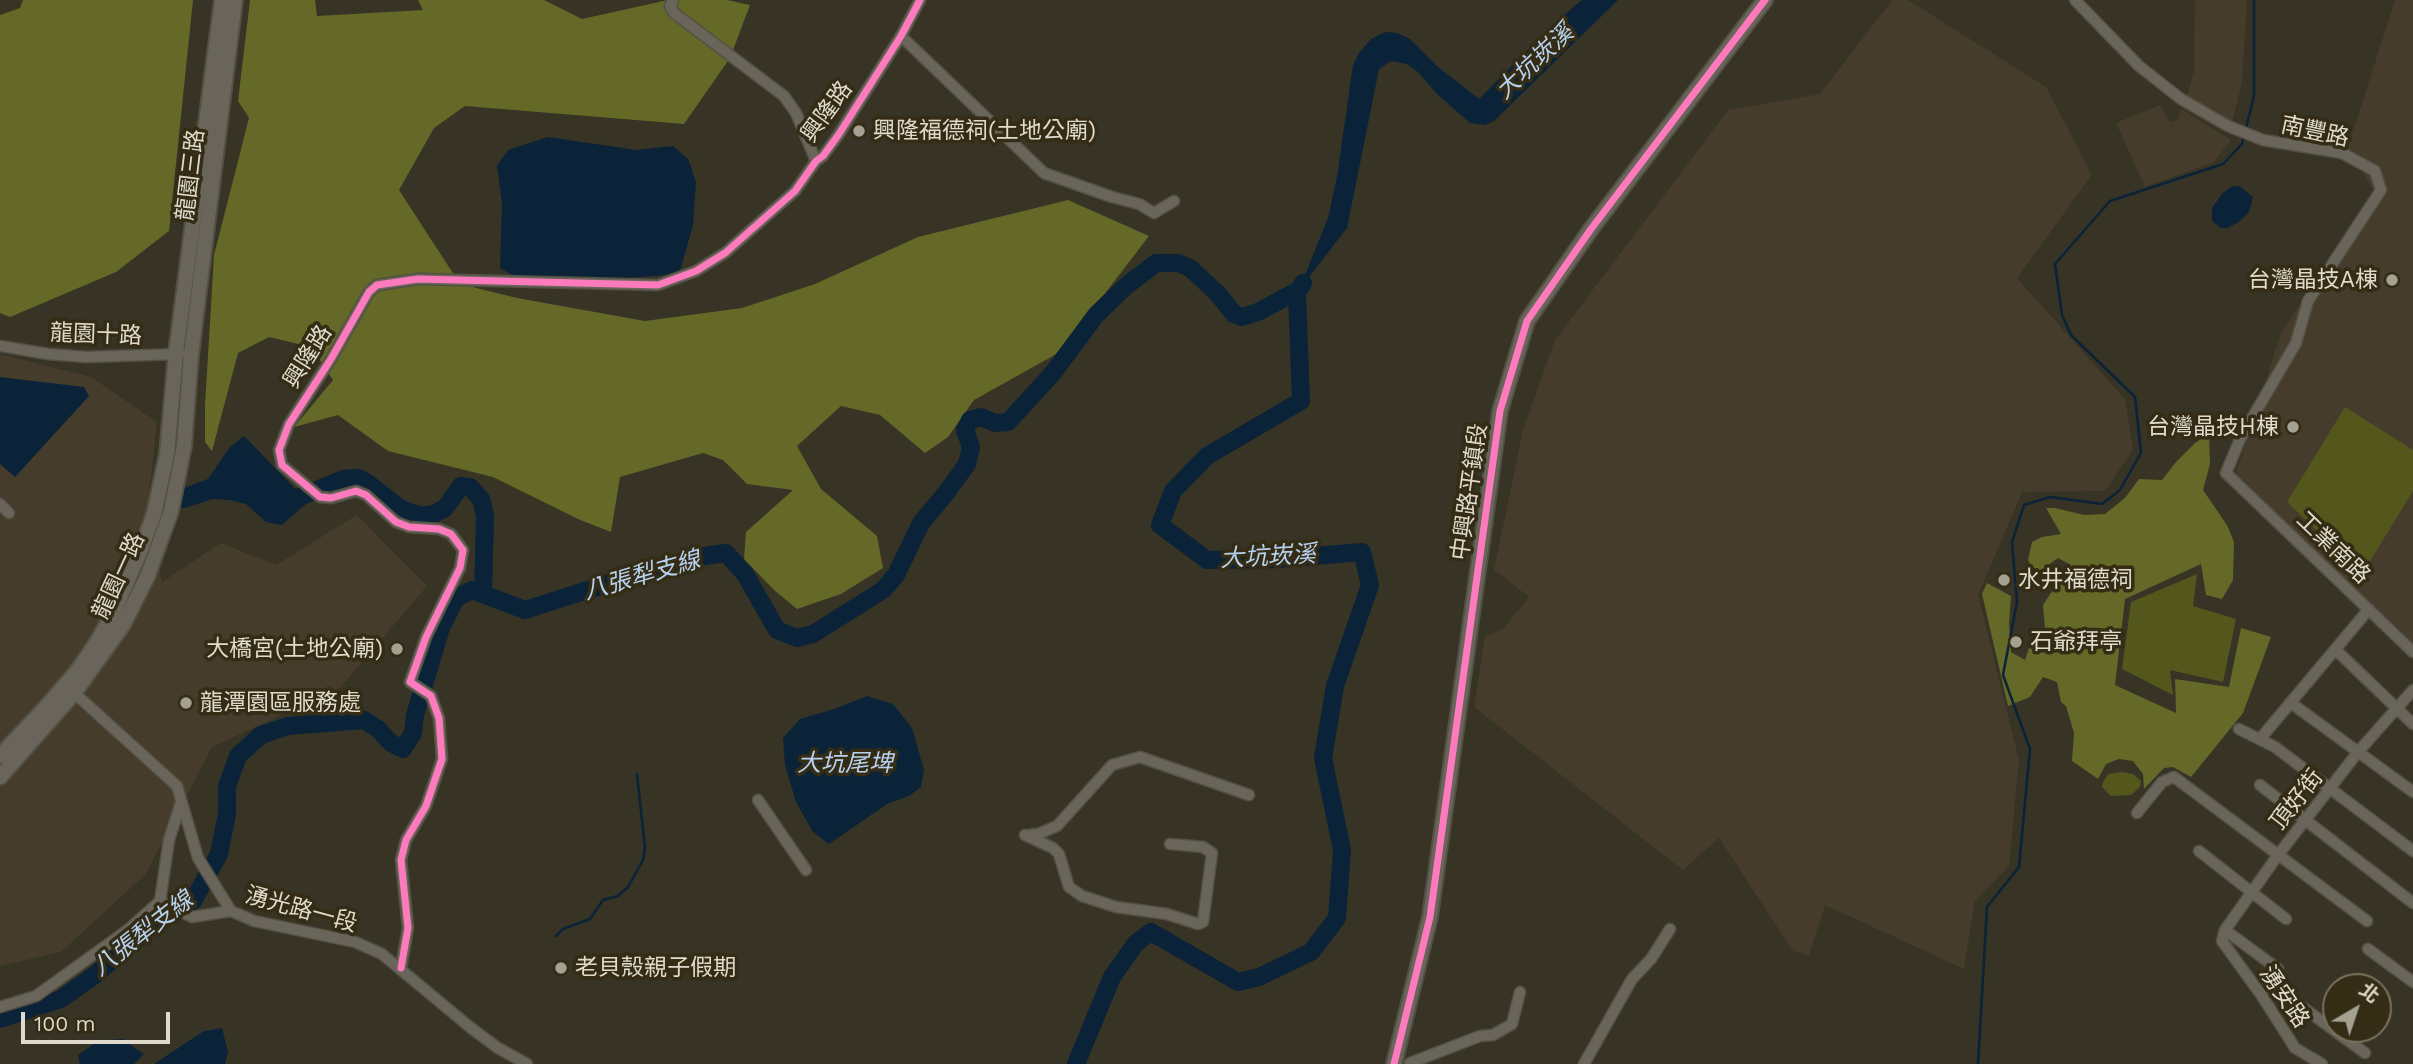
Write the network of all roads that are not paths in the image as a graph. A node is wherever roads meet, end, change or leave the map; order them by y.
1 (222, 0) edge
2 (234, 0) edge
3 (673, 0) edge
4 (920, 0) edge
5 (1765, 0) edge
6 (2075, 0) edge
7 (901, 36) junction
8 (816, 160) junction
9 (1174, 201) dead end
10 (0, 346) edge
11 (184, 354) junction
12 (2226, 473) joint
13 (0, 505) edge
14 (9, 513) dead end
15 (2369, 609) junction
16 (2336, 650) junction
17 (2413, 652) edge
18 (70, 689) junction
19 (2413, 690) edge
20 (2291, 704) junction
21 (2396, 708) junction
22 (2413, 724) edge
23 (2239, 729) dead end
24 (2260, 739) junction
25 (2358, 752) junction
26 (0, 757) edge
27 (0, 776) edge
28 (2260, 785) dead end
29 (2330, 789) junction
30 (2413, 792) edge
31 (1249, 795) dead end
32 (758, 800) dead end
33 (181, 802) junction
34 (2137, 814) dead end
35 (2304, 821) junction
36 (1170, 844) dead end
37 (2413, 851) edge
38 (2199, 852) dead end
39 (2278, 855) junction
40 (806, 870) dead end
41 (2252, 890) junction
42 (160, 901) junction
43 (2413, 903) edge
44 (231, 911) junction
45 (2286, 919) dead end
46 (2367, 921) dead end
47 (1670, 929) dead end
48 (2225, 930) junction
49 (2222, 941) joint
50 (2368, 949) dead end
51 (401, 968) junction
52 (2413, 982) edge
53 (2271, 985) junction
54 (1520, 992) dead end
55 (2262, 996) junction
56 (0, 1007) edge
57 (2365, 1053) dead end
58 (1402, 1062) edge
59 (527, 1064) edge
60 (1584, 1064) edge
61 (2322, 1064) edge

1 - 11 street, 龍園三路
2 - 11 street, 龍園三路
3 - 8 street
4 - 7 street, 興隆路
5 - 58 street, 中興路平鎮段
6 - 12 street, 南豐路
7 - 8 street, 興隆路
7 - 9 street
8 - 51 street, 興隆路
10 - 11 street, 龍園十路
11 - 18 street, 龍園一路
12 - 15 street, 工業南路
13 - 14 street
15 - 16 street
15 - 17 street, 工業南路
16 - 20 street
16 - 21 street
18 - 26 street, 龍園一路
18 - 27 street, 龍園一路
18 - 33 street, 湧光路一段
19 - 21 street, 頂好街
20 - 24 street
20 - 25 street
21 - 22 street
21 - 25 street, 頂好街
23 - 24 street
24 - 29 street
25 - 29 street, 頂好街
25 - 30 street
28 - 35 street
29 - 35 street, 頂好街
29 - 37 street
31 - 36 street
32 - 40 street
33 - 42 street
33 - 44 street, 湧光路一段
34 - 39 street
35 - 39 street, 頂好街
35 - 43 street
38 - 41 street
39 - 41 street, 頂好街
39 - 46 street
41 - 45 street
41 - 48 street, 頂好街
42 - 44 street
42 - 56 street
44 - 51 street, 湧光路一段
47 - 60 street
48 - 49 street, 頂好街
48 - 53 street
49 - 55 street, 湧安路
50 - 52 street
51 - 59 street, 湧光路一段
53 - 55 street
53 - 57 street
54 - 58 street
55 - 61 street, 湧安路

